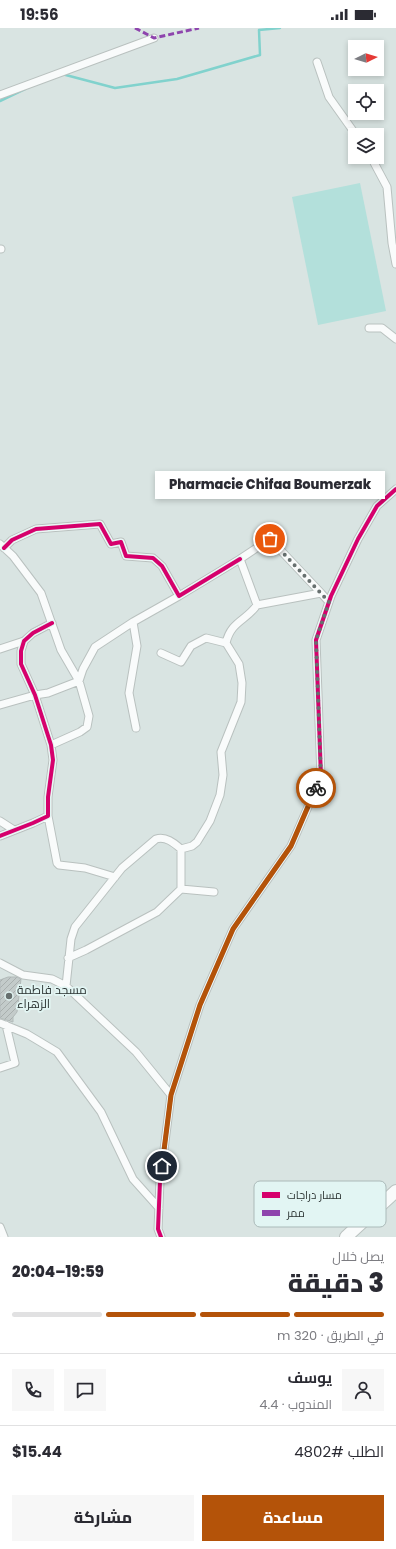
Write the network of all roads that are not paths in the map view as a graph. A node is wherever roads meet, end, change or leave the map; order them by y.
1 (154, 38) dead end
2 (317, 62) dead end
3 (0, 95) edge
4 (351, 128) edge
5 (375, 164) edge
6 (396, 264) edge
7 (369, 328) dead end
8 (396, 339) edge
9 (396, 489) edge
10 (2, 546) edge
11 (240, 559) junction
12 (321, 594) junction
13 (179, 596) junction
14 (329, 602) junction
15 (258, 605) junction
16 (133, 622) junction
17 (52, 623) junction
18 (24, 641) junction
19 (226, 644) junction
20 (0, 649) edge
21 (160, 653) dead end
22 (79, 681) junction
23 (35, 695) junction
24 (0, 705) edge
25 (136, 728) dead end
26 (51, 744) junction
27 (48, 816) junction
28 (0, 821) edge
29 (14, 830) junction
30 (0, 836) edge
31 (181, 850) junction
32 (115, 877) junction
33 (181, 889) junction
34 (214, 892) dead end
35 (68, 958) junction
36 (0, 963) edge
37 (66, 986) junction
38 (3, 1024) edge
39 (0, 1068) edge
40 (171, 1095) junction
41 (396, 1191) edge
42 (386, 1200) edge
43 (159, 1208) junction
44 (0, 1227) edge
45 (357, 1227) edge
46 (4, 1237) edge
47 (161, 1237) edge
48 (346, 1237) edge

1 - 3 street
2 - 4 street
5 - 6 street
7 - 8 street
9 - 14 street
10 - 13 street
10 - 17 street
11 - 12 street
11 - 13 street
11 - 15 street
12 - 14 street
12 - 15 street
13 - 16 street
14 - 40 street
15 - 19 street
16 - 22 street
16 - 25 street
17 - 18 street
17 - 22 street
18 - 20 street
18 - 23 street
19 - 21 street
19 - 31 street
22 - 23 street
22 - 26 street
23 - 24 street
23 - 26 street
26 - 27 street
27 - 29 street
27 - 32 street
28 - 29 street
29 - 30 street
31 - 32 street
31 - 33 street
32 - 35 street
33 - 34 street
33 - 35 street
35 - 37 street
36 - 37 street
37 - 40 street
38 - 39 street
38 - 43 street
40 - 43 street
41 - 42 highway
43 - 47 street
44 - 46 street
45 - 48 highway

